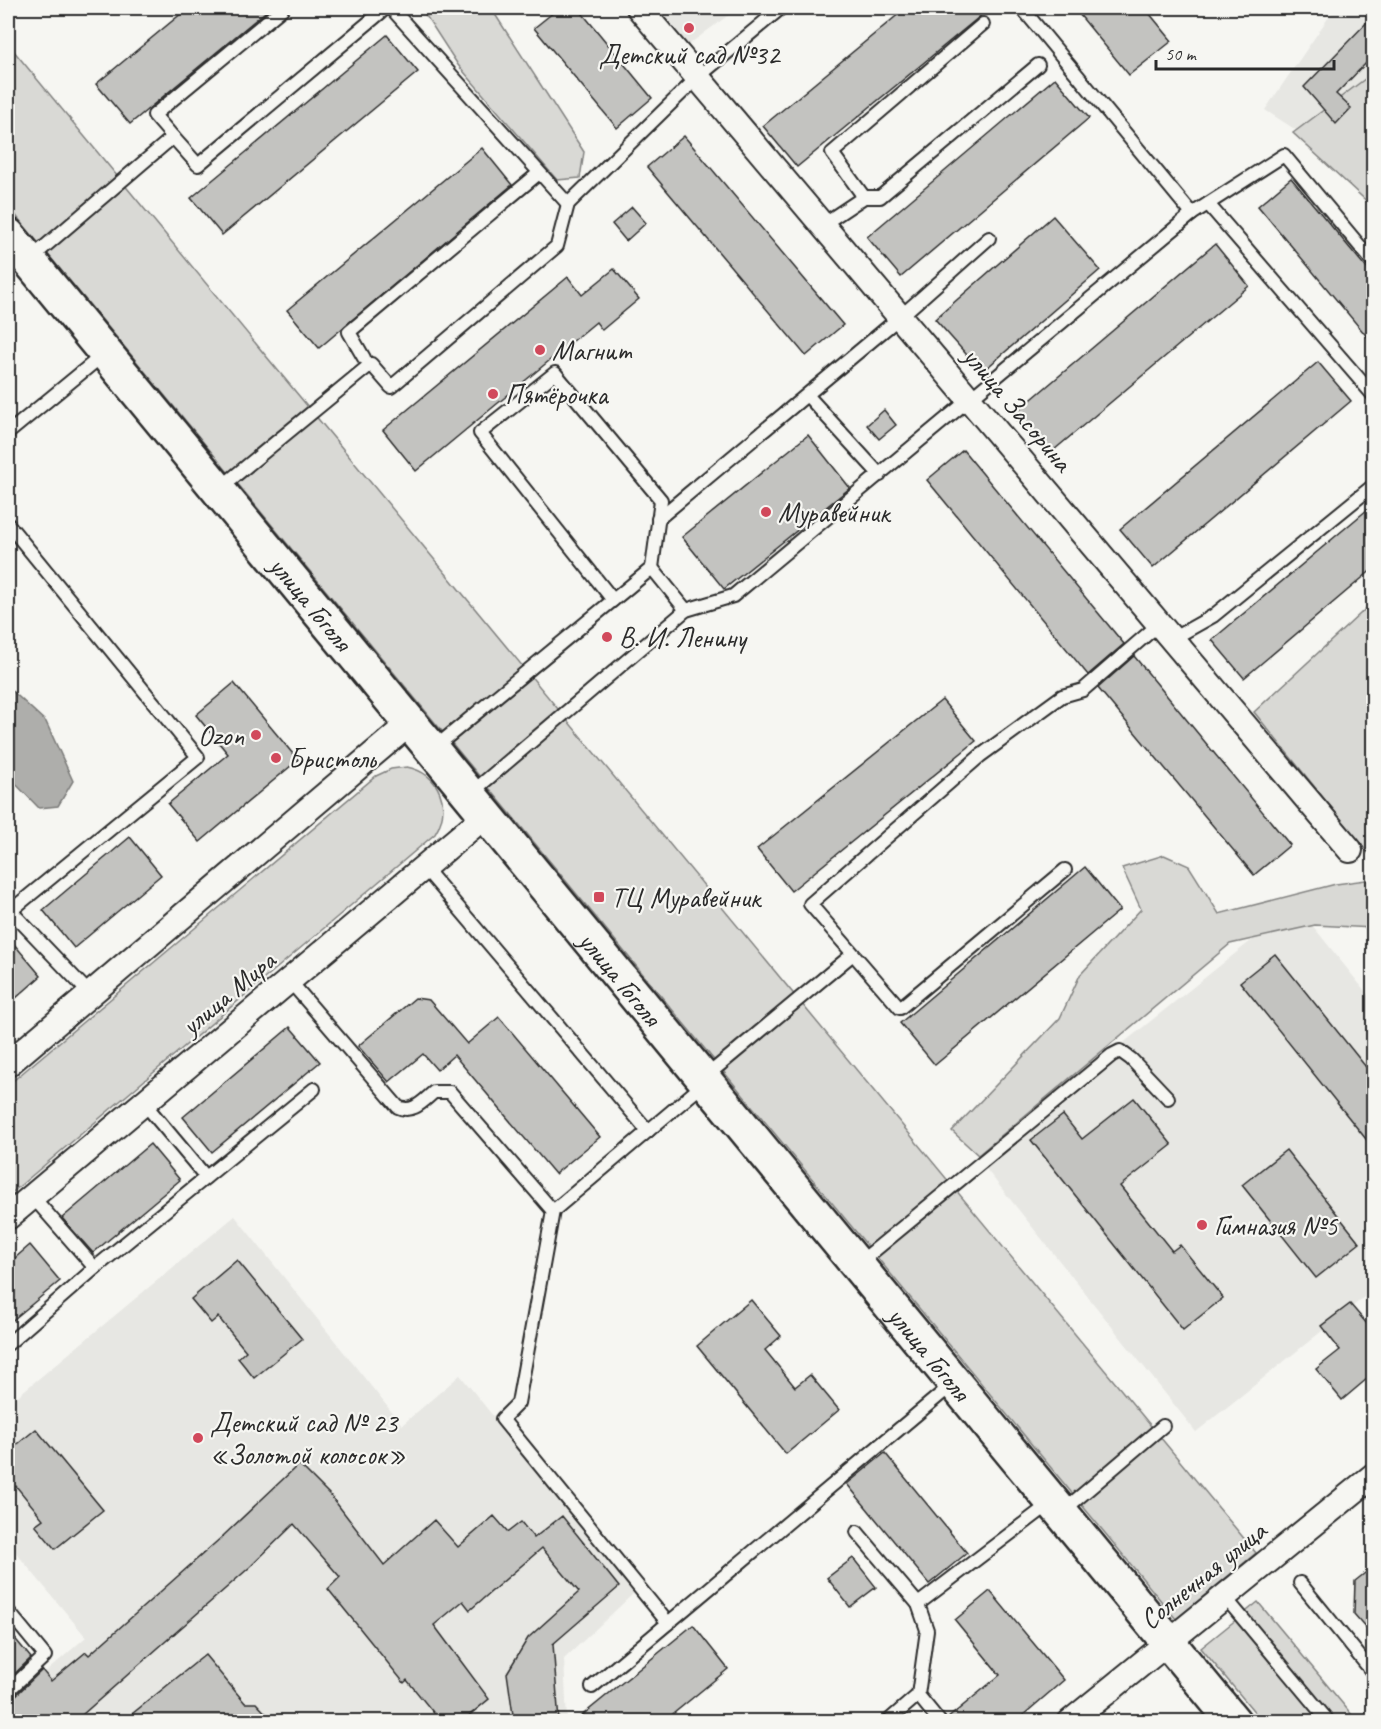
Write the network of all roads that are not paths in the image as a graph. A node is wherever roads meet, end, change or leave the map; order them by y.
1 (283, 8) edge
2 (386, 8) edge
3 (392, 8) edge
4 (639, 8) edge
5 (781, 8) edge
6 (1022, 8) edge
7 (984, 24) dead end
8 (1038, 65) dead end
9 (698, 77) junction
10 (173, 137) junction
11 (539, 173) junction
12 (864, 197) junction
13 (568, 204) junction
14 (1208, 204) junction
15 (1192, 214) junction
16 (822, 225) junction
17 (8, 235) edge
18 (989, 238) dead end
19 (28, 260) junction
20 (1374, 263) edge
21 (900, 316) junction
22 (105, 353) junction
23 (364, 358) dead end
24 (807, 395) junction
25 (1374, 396) edge
26 (970, 399) junction
27 (8, 433) edge
28 (879, 475) junction
29 (1374, 485) edge
30 (218, 490) junction
31 (658, 519) junction
32 (8, 524) edge
33 (652, 568) junction
34 (613, 600) junction
35 (686, 610) junction
36 (1166, 632) junction
37 (410, 723) junction
38 (432, 750) junction
39 (478, 805) junction
40 (1350, 850) dead end
41 (424, 867) junction
42 (1065, 870) dead end
43 (9, 910) edge
44 (853, 954) junction
45 (289, 980) junction
46 (90, 994) junction
47 (8, 1064) edge
48 (705, 1080) junction
49 (314, 1089) dead end
50 (1168, 1098) dead end
51 (144, 1102) junction
52 (648, 1131) junction
53 (206, 1177) junction
54 (32, 1196) junction
55 (554, 1211) junction
56 (8, 1217) edge
57 (857, 1265) junction
58 (95, 1268) junction
59 (8, 1344) edge
60 (954, 1382) junction
61 (1163, 1426) dead end
62 (1374, 1476) edge
63 (1057, 1507) junction
64 (857, 1532) dead end
65 (1300, 1583) dead end
66 (1224, 1596) junction
67 (918, 1604) junction
68 (8, 1611) edge
69 (668, 1623) junction
70 (1168, 1642) junction
71 (1374, 1674) edge
72 (592, 1687) dead end
73 (8, 1691) edge
74 (918, 1695) junction
75 (887, 1722) edge
76 (940, 1722) edge
77 (1070, 1722) edge
78 (1234, 1722) edge
79 (1329, 1722) edge

1 - 10 lane
2 - 10 lane
3 - 11 lane
4 - 9 street, улица Засорина
5 - 9 lane
6 - 15 lane
7 - 12 lane
8 - 12 lane
9 - 13 lane
9 - 16 street, улица Засорина
10 - 19 lane
11 - 13 lane
11 - 23 lane
12 - 16 lane
13 - 30 lane
14 - 15 lane
14 - 20 lane
14 - 25 lane
15 - 26 lane
16 - 21 street, улица Засорина
17 - 19 main road, улица Гоголя
18 - 21 lane
19 - 22 main road, улица Гоголя
21 - 24 lane
21 - 26 street, улица Засорина
22 - 27 lane
22 - 30 main road, улица Гоголя
24 - 28 lane
24 - 31 lane
26 - 28 lane
26 - 36 street, улица Засорина
28 - 35 lane
29 - 36 lane
30 - 37 main road, улица Гоголя
31 - 33 lane
31 - 34 lane
32 - 43 lane
33 - 34 lane
33 - 35 lane
34 - 38 lane
35 - 39 lane
36 - 40 street, улица Засорина
36 - 44 lane
37 - 38 main road, улица Гоголя
37 - 46 street
38 - 39 main road, улица Гоголя
39 - 41 street, улица Мира
39 - 48 main road, улица Гоголя
41 - 45 street, улица Мира
41 - 52 lane
42 - 44 lane
43 - 46 lane
44 - 48 lane
45 - 51 street, улица Мира
45 - 55 lane
46 - 47 street
48 - 52 lane
48 - 57 main road, улица Гоголя
49 - 53 lane
50 - 57 lane
51 - 53 lane
51 - 54 street, улица Мира
52 - 55 lane
53 - 58 lane
54 - 56 street, улица Мира
54 - 58 lane
55 - 69 lane
57 - 60 main road, улица Гоголя
58 - 59 lane
60 - 63 main road, улица Гоголя
60 - 69 lane
61 - 63 lane
62 - 66 street, Солнечная улица
63 - 67 lane
63 - 70 main road, улица Гоголя
64 - 67 lane
65 - 71 lane
66 - 70 street, Солнечная улица
66 - 79 lane
67 - 74 lane
68 - 73 lane
69 - 72 lane
70 - 77 street, Солнечная улица
70 - 78 main road, улица Гоголя
74 - 75 lane
74 - 76 lane

